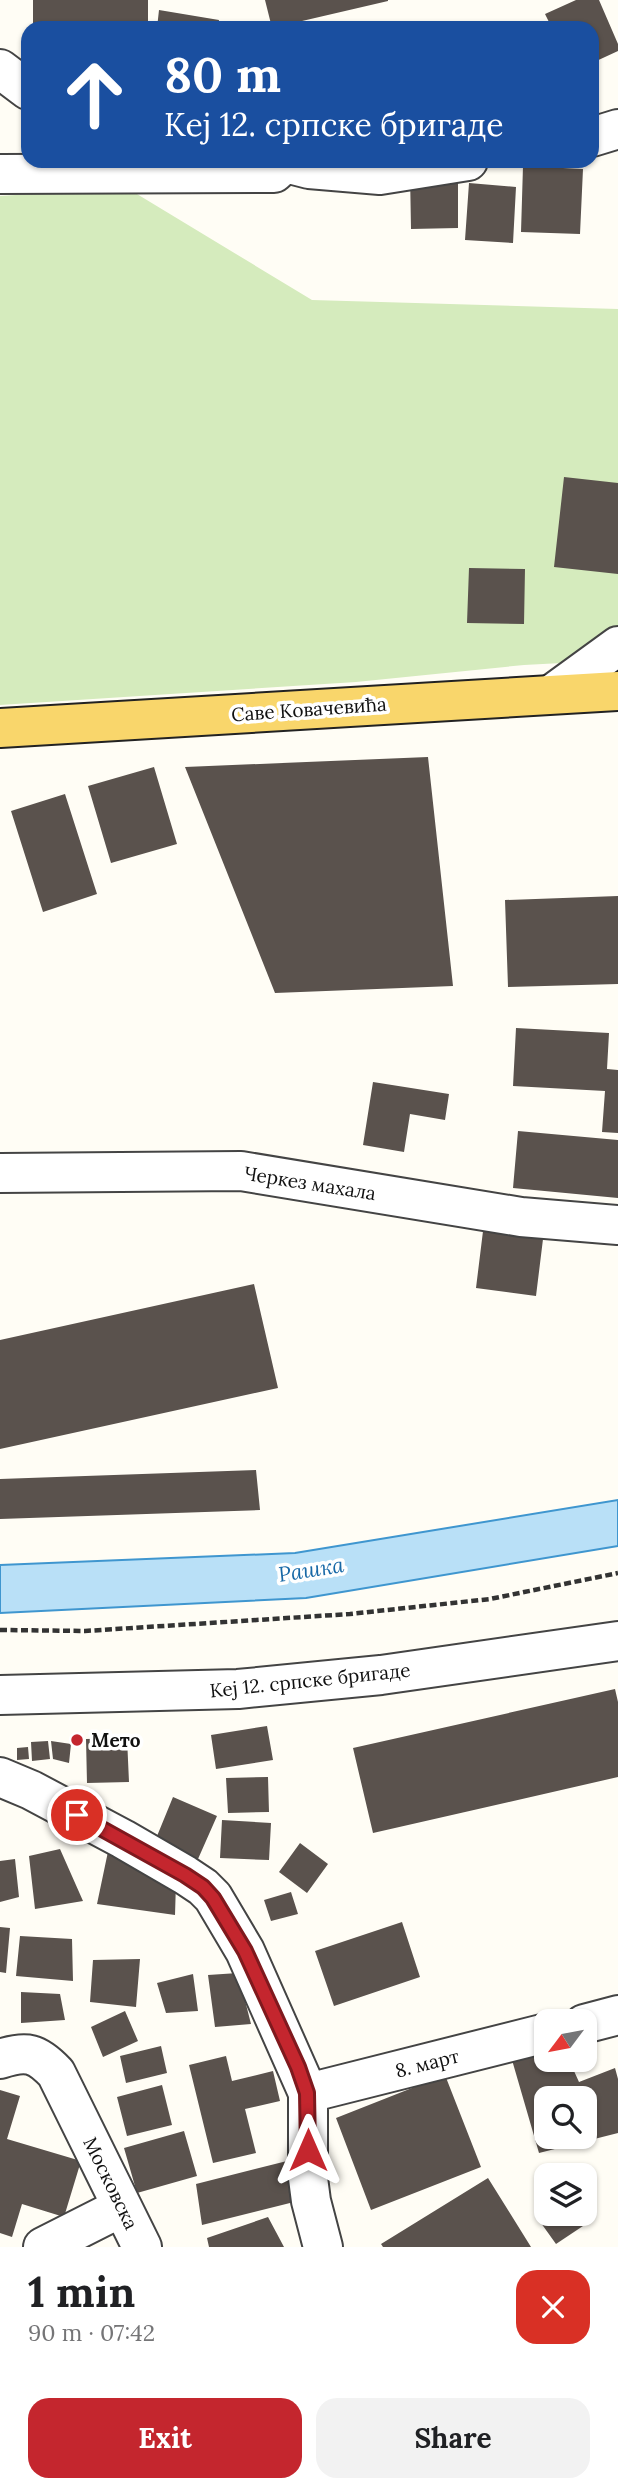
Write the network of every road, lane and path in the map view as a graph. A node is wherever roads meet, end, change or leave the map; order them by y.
1 (0, 69) edge
2 (21, 85) edge
3 (618, 129) edge
4 (599, 135) edge
5 (277, 168) edge
6 (305, 168) edge
7 (421, 168) edge
8 (0, 174) edge
9 (618, 646) edge
10 (618, 691) edge
11 (552, 694) junction
12 (0, 728) edge
13 (0, 1173) edge
14 (618, 1226) edge
15 (618, 1573) edge
16 (0, 1630) edge
17 (618, 1641) edge
18 (0, 1695) edge
19 (0, 1777) edge
20 (618, 2015) edge
21 (597, 2021) edge
22 (534, 2036) edge
23 (0, 2059) edge
24 (307, 2093) junction
25 (122, 2207) junction
26 (43, 2247) edge
27 (142, 2247) edge
28 (323, 2247) edge

1 - 2 street
3 - 4 street
5 - 8 street
6 - 7 street
9 - 11 street
10 - 11 main road, Саве Ковачевића
11 - 12 main road, Саве Ковачевића
13 - 14 street, Черкез махала
15 - 16 path
17 - 18 street, Кеј 12. српске бригаде
19 - 24 street
20 - 21 street
22 - 24 street, 8. март
23 - 25 street, Московска
24 - 28 street
25 - 26 street
25 - 27 street, Московска

